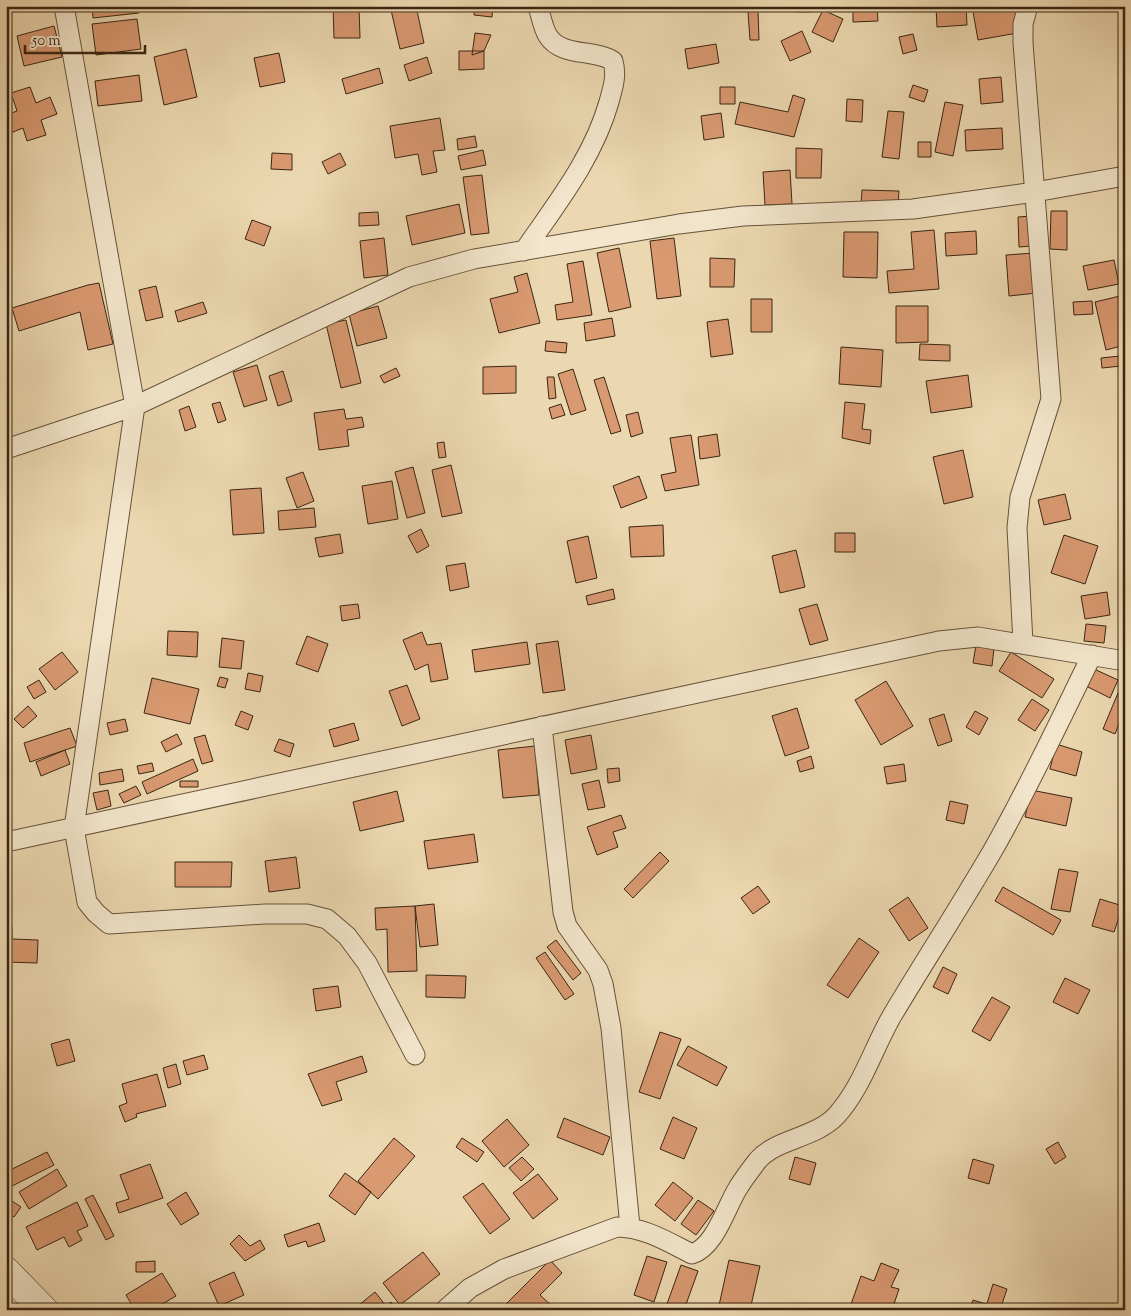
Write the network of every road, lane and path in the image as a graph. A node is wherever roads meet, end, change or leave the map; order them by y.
1 (64, 6) edge
2 (538, 6) edge
3 (1028, 6) edge
4 (1125, 176) edge
5 (1036, 192) junction
6 (524, 251) junction
7 (135, 406) junction
8 (6, 449) edge
9 (1023, 643) junction
10 (1092, 655) junction
11 (1125, 660) edge
12 (542, 726) junction
13 (74, 828) junction
14 (6, 842) edge
15 (415, 1055) dead end
16 (630, 1227) junction
17 (6, 1270) edge
18 (44, 1310) edge
19 (445, 1310) edge

1 - 7 street
2 - 6 street
3 - 5 street
4 - 5 street
5 - 6 street
5 - 9 street
6 - 7 street
7 - 8 street
7 - 13 street
9 - 10 street
9 - 12 street
10 - 11 street
10 - 16 street
12 - 13 street
12 - 16 street
13 - 14 street
13 - 15 street
16 - 19 street
17 - 18 street

